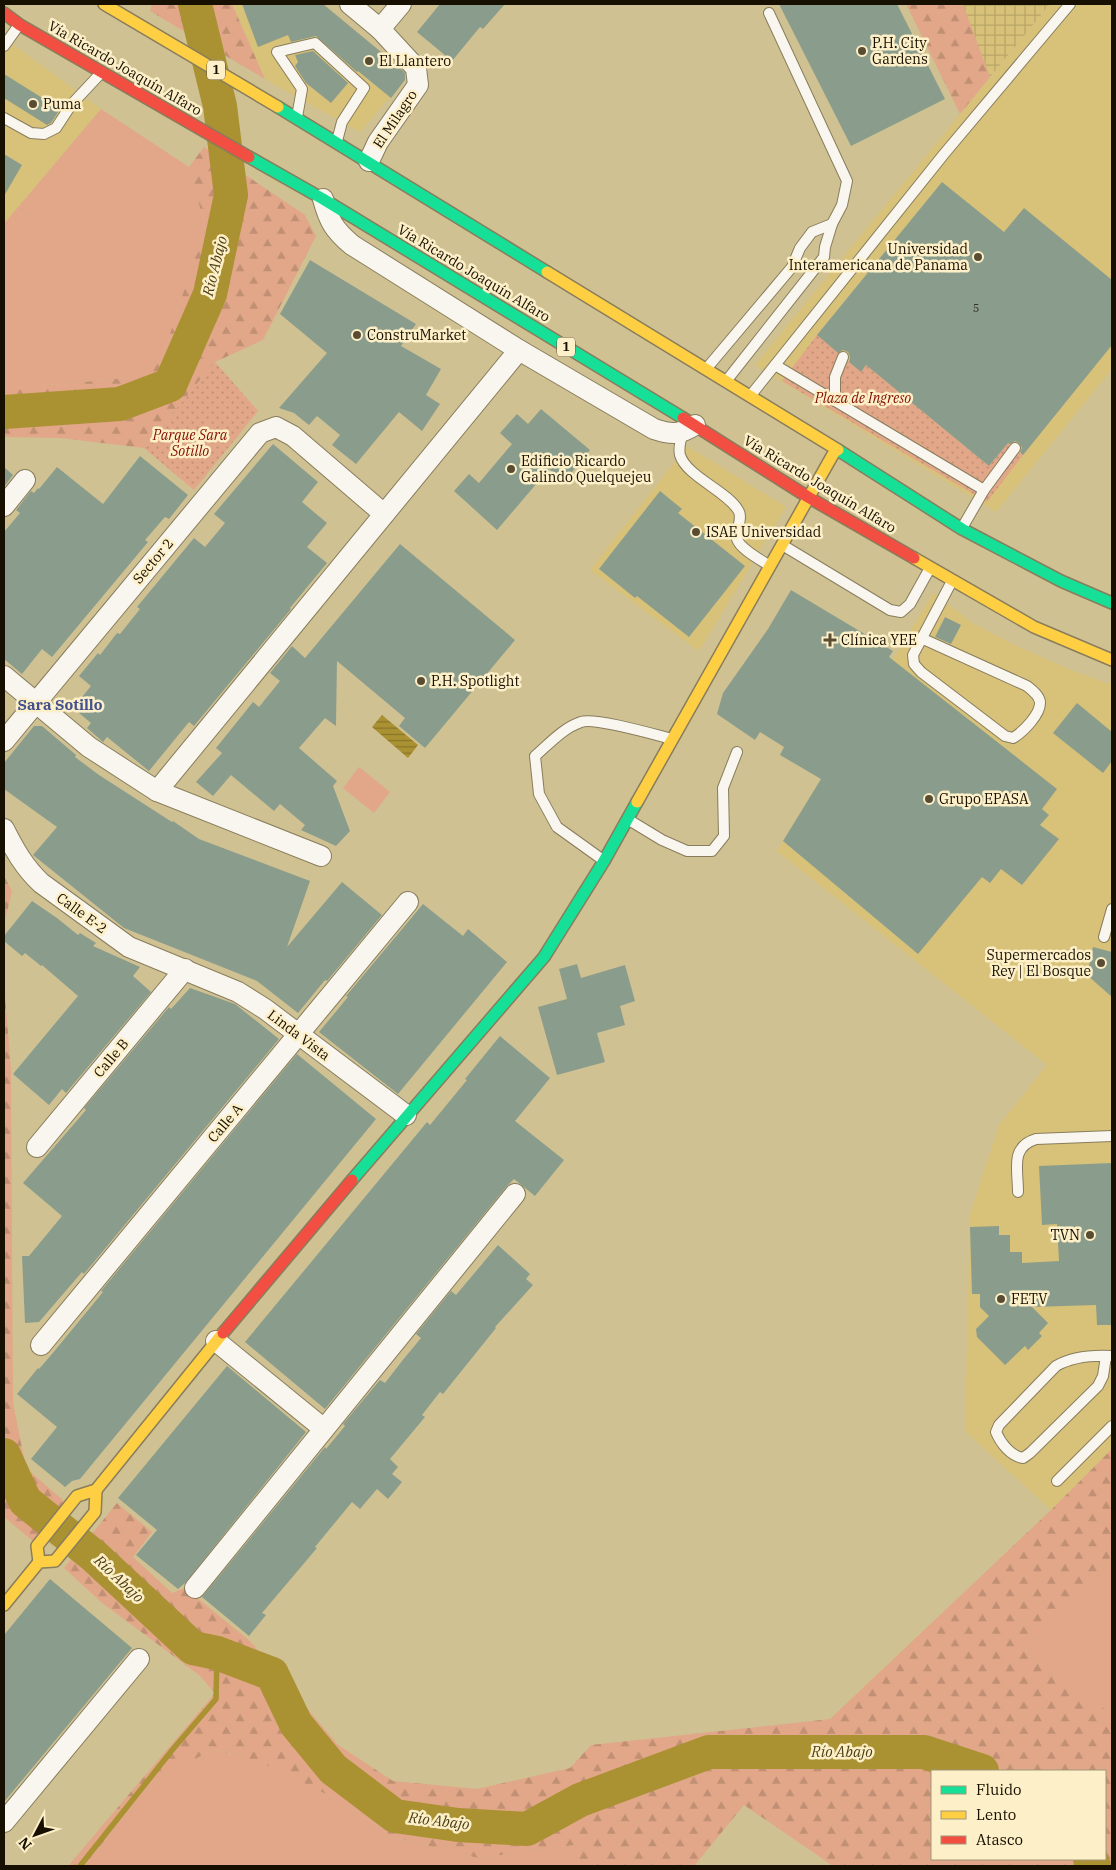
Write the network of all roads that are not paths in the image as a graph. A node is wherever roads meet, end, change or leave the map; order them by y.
1 (350, 4) edge
2 (401, 4) edge
3 (1070, 4) edge
4 (104, 5) edge
5 (769, 13) dead end
6 (4, 14) edge
7 (20, 25) junction
8 (380, 29) junction
9 (4, 46) edge
10 (102, 72) junction
11 (4, 118) edge
12 (297, 118) junction
13 (336, 142) junction
14 (368, 161) junction
15 (323, 199) junction
16 (832, 224) junction
17 (519, 350) junction
18 (843, 357) dead end
19 (775, 365) junction
20 (706, 369) junction
21 (726, 381) junction
22 (751, 396) junction
23 (835, 401) junction
24 (689, 428) junction
25 (1015, 448) dead end
26 (836, 449) junction
27 (25, 480) dead end
28 (984, 490) junction
29 (808, 497) junction
30 (4, 506) edge
31 (384, 514) junction
32 (962, 529) junction
33 (782, 545) junction
34 (770, 566) junction
35 (931, 568) junction
36 (953, 580) junction
37 (1112, 603) edge
38 (921, 638) junction
39 (1112, 660) edge
40 (4, 676) edge
41 (36, 703) junction
42 (672, 740) junction
43 (4, 741) edge
44 (738, 752) dead end
45 (157, 791) junction
46 (627, 819) junction
47 (4, 829) edge
48 (321, 856) dead end
49 (604, 860) junction
50 (408, 902) dead end
51 (1112, 909) edge
52 (1104, 937) dead end
53 (185, 969) junction
54 (298, 1035) junction
55 (406, 1115) junction
56 (1112, 1136) edge
57 (37, 1147) dead end
58 (1018, 1192) dead end
59 (515, 1194) dead end
60 (216, 1341) junction
61 (42, 1345) dead end
62 (1109, 1356) edge
63 (1112, 1426) edge
64 (324, 1429) junction
65 (1057, 1481) dead end
66 (96, 1490) junction
67 (39, 1562) junction
68 (195, 1588) dead end
69 (4, 1605) edge
70 (139, 1659) dead end
71 (4, 1820) edge

1 - 8 street, El Milagro
2 - 8 street
3 - 19 lane
4 - 12 main road, 1
5 - 16 lane
6 - 7 main road, Vía Ricardo Joaquín Alfaro / 1
7 - 9 lane
7 - 10 main road, Vía Ricardo Joaquín Alfaro / 1
8 - 14 street, El Milagro
10 - 11 lane
10 - 15 main road, Vía Ricardo Joaquín Alfaro / 1
12 - 13 main road
12 - 13 lane
13 - 14 main road
14 - 20 main road
15 - 17 street
15 - 24 main road, Vía Ricardo Joaquín Alfaro / 1
16 - 20 lane
16 - 21 lane
17 - 24 street
17 - 31 street
18 - 23 lane
19 - 22 lane
19 - 23 lane
20 - 21 main road
21 - 22 main road
22 - 26 main road
23 - 28 lane
24 - 29 main road, Vía Ricardo Joaquín Alfaro / 1
24 - 34 lane
25 - 28 lane
26 - 29 main road
26 - 32 main road
27 - 30 street
28 - 32 lane
29 - 33 main road
29 - 35 main road, Vía Ricardo Joaquín Alfaro
31 - 41 street, Sector 2
31 - 45 street
32 - 37 main road
33 - 34 main road
33 - 35 lane
34 - 42 main road
35 - 36 main road, Vía Ricardo Joaquín Alfaro
36 - 38 lane
36 - 39 main road, Vía Ricardo Joaquín Alfaro
38 - 38 lane
40 - 41 street
41 - 43 street
41 - 45 street
42 - 46 main road
42 - 49 lane
44 - 46 lane
45 - 48 street
46 - 49 main road
47 - 53 street, Calle E-2
49 - 55 main road
50 - 54 street, Calle A
51 - 52 lane
53 - 54 street, Linda Vista
53 - 57 street, Calle B
54 - 55 street, Linda Vista
54 - 61 street, Calle A
55 - 60 main road
56 - 58 lane
59 - 64 street
60 - 64 street
60 - 66 main road
62 - 62 lane
63 - 65 lane
64 - 68 street
66 - 67 main road
66 - 67 main road
67 - 69 main road
70 - 71 street

